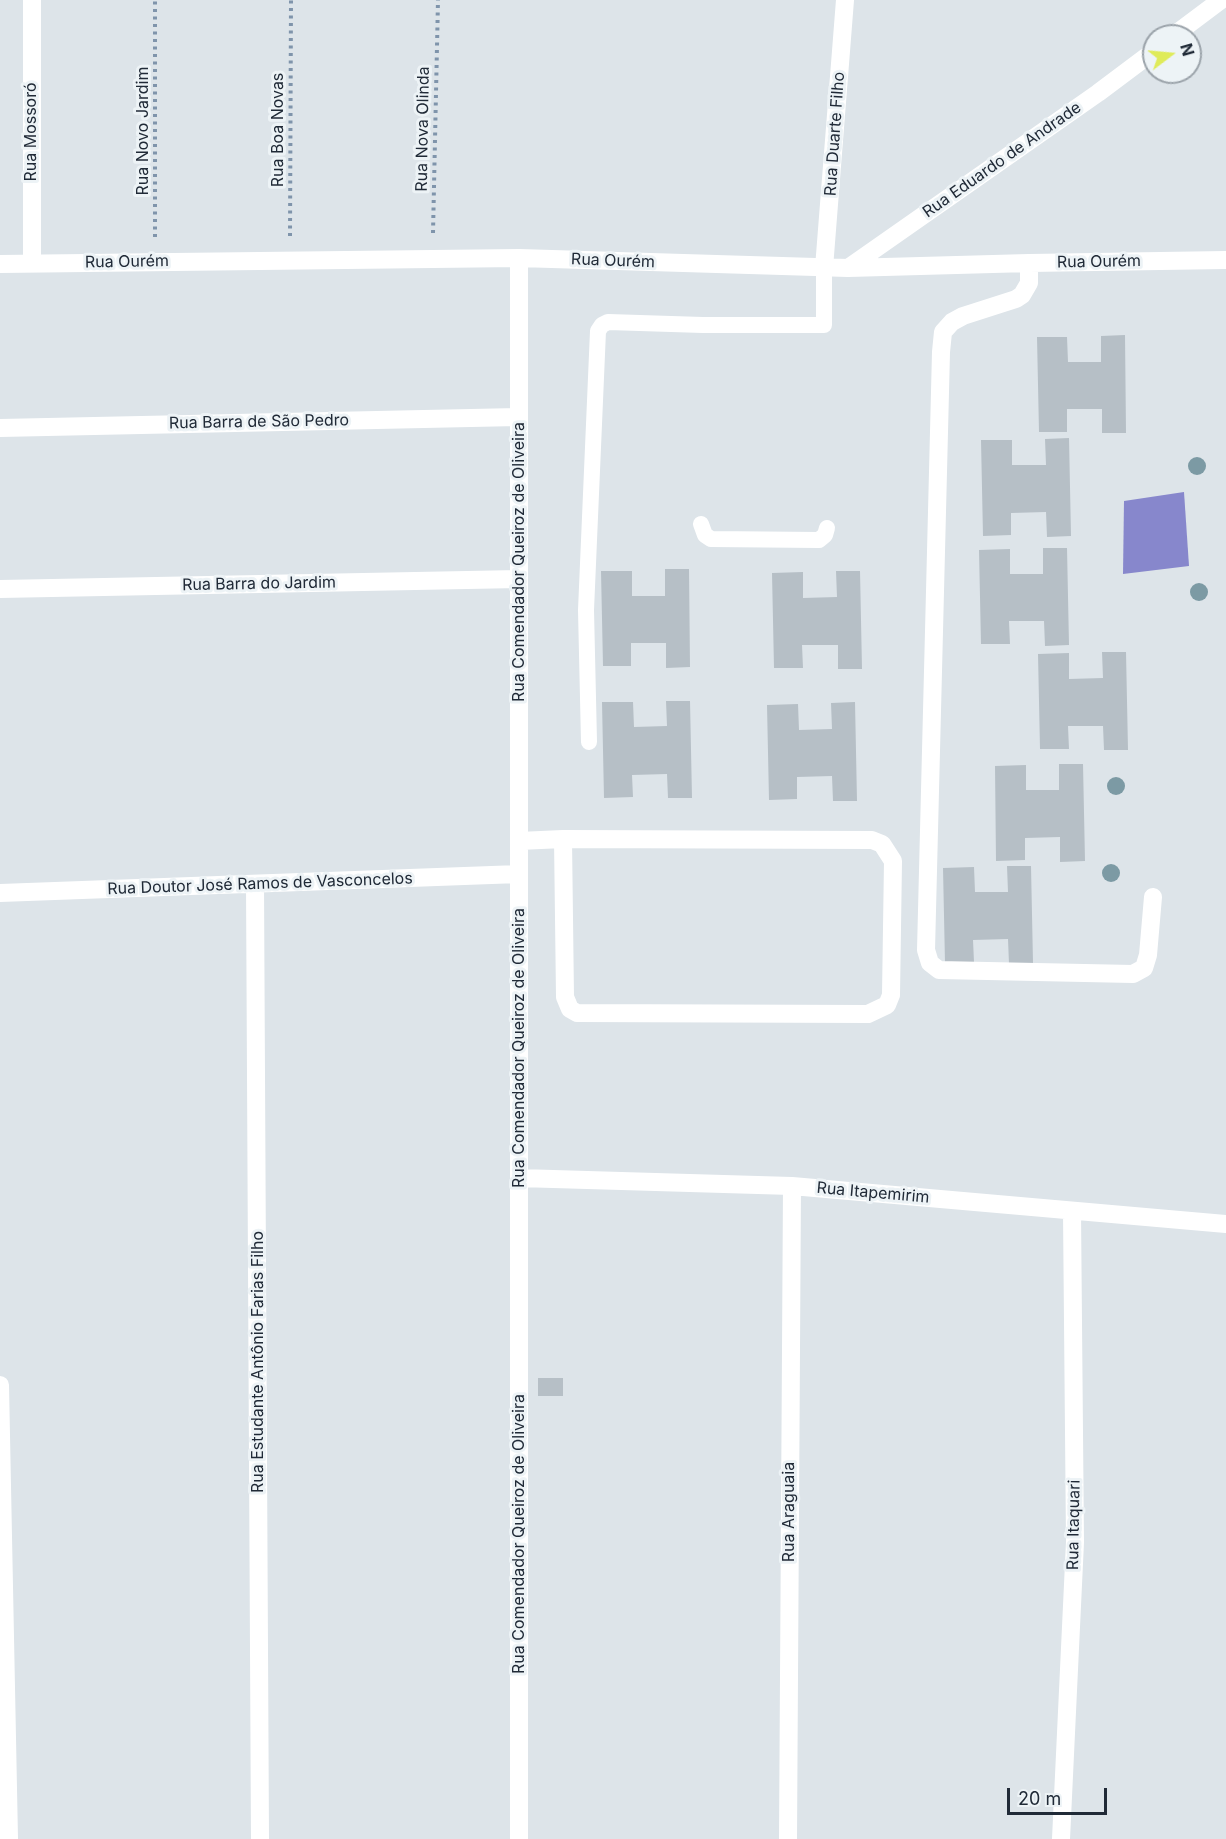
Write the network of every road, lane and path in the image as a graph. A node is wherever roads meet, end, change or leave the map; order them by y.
1 (32, 0) edge
2 (155, 0) edge
3 (291, 0) edge
4 (438, 0) edge
5 (845, 0) edge
6 (1221, 0) edge
7 (1189, 24) edge
8 (1142, 60) edge
9 (519, 258) junction
10 (433, 259) junction
11 (290, 260) junction
12 (1226, 260) edge
13 (155, 262) junction
14 (32, 263) junction
15 (1029, 263) junction
16 (0, 264) edge
17 (824, 268) junction
18 (848, 268) junction
19 (518, 417) junction
20 (0, 428) edge
21 (701, 524) dead end
22 (827, 528) dead end
23 (519, 579) junction
24 (0, 589) edge
25 (589, 742) dead end
26 (563, 839) junction
27 (519, 841) junction
28 (519, 874) junction
29 (255, 884) junction
30 (0, 893) edge
31 (1153, 897) dead end
32 (519, 1178) junction
33 (792, 1186) junction
34 (1072, 1212) junction
35 (1226, 1224) edge
36 (0, 1385) edge
37 (9, 1839) edge
38 (260, 1839) edge
39 (519, 1839) edge
40 (788, 1839) edge
41 (1061, 1839) edge

1 - 14 street, Rua Mossoró
2 - 13 path, Rua Novo Jardim
3 - 11 path, Rua Boa Novas
4 - 10 path, Rua Nova Olinda
5 - 17 street, Rua Duarte Filho
6 - 7 street
8 - 18 street, Rua Eduardo de Andrade
9 - 10 street, Rua Ourém
9 - 17 street, Rua Ourém
9 - 19 street, Rua Comendador Queiroz de Oliveira
10 - 11 street, Rua Ourém
11 - 13 street, Rua Ourém
12 - 15 street, Rua Ourém
13 - 14 street, Rua Ourém
14 - 16 street, Rua Ourém
15 - 18 street, Rua Ourém
15 - 31 street
17 - 18 street, Rua Ourém
17 - 25 lane
19 - 20 street, Rua Barra de São Pedro
19 - 23 street, Rua Comendador Queiroz de Oliveira
21 - 22 lane
23 - 24 street, Rua Barra do Jardim
23 - 27 street, Rua Comendador Queiroz de Oliveira
26 - 26 street
26 - 27 street
27 - 28 street, Rua Comendador Queiroz de Oliveira
28 - 29 street, Rua Doutor José Ramos de Vasconcelos
28 - 32 street, Rua Comendador Queiroz de Oliveira
29 - 30 street, Rua Doutor José Ramos de Vasconcelos
29 - 38 street, Rua Estudante Antônio Farias Filho
32 - 33 street, Rua Itapemirim
32 - 39 street, Rua Comendador Queiroz de Oliveira
33 - 34 street, Rua Itapemirim
33 - 40 street, Rua Araguaia
34 - 35 street, Rua Itapemirim
34 - 41 street, Rua Itaquari
36 - 37 street

